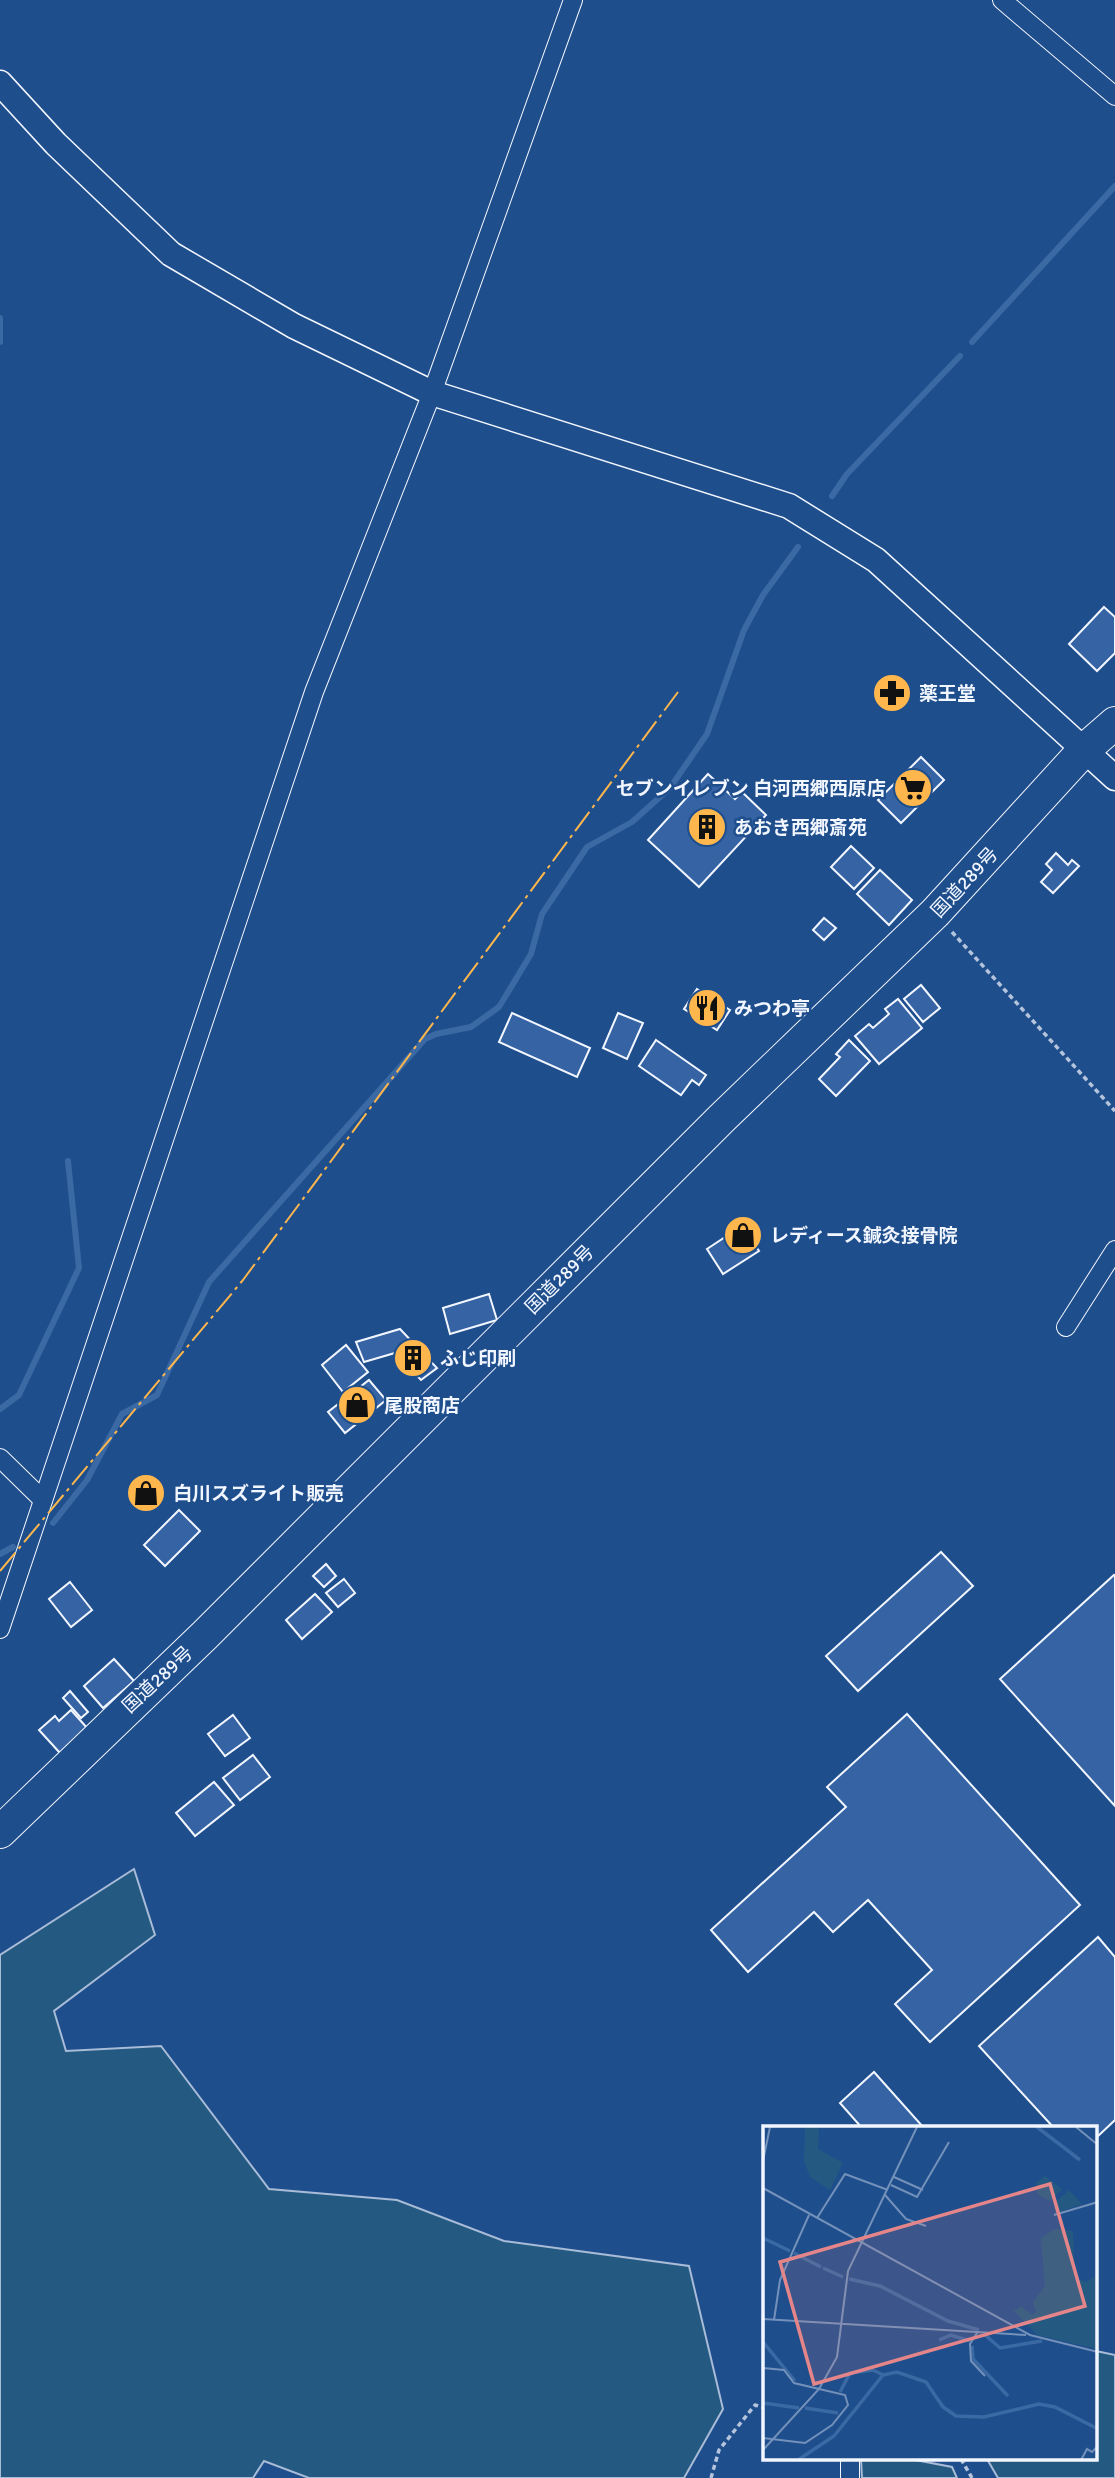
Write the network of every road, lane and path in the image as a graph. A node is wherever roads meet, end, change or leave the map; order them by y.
1 (573, 0) edge
2 (1002, 0) edge
3 (0, 83) edge
4 (1115, 96) edge
5 (432, 393) junction
6 (1115, 723) edge
7 (1084, 750) junction
8 (1115, 778) edge
9 (935, 913) junction
10 (1115, 1111) edge
11 (1115, 1250) edge
12 (1066, 1326) dead end
13 (0, 1458) edge
14 (43, 1500) junction
15 (0, 1629) edge
16 (0, 1832) edge
17 (763, 2407) edge
18 (850, 2460) edge
19 (962, 2460) edge
20 (711, 2478) edge
21 (850, 2478) edge
22 (972, 2478) edge

1 - 5 street
2 - 4 street
3 - 5 street
5 - 7 street
5 - 14 street
6 - 7 highway, 国道289号
7 - 8 street
7 - 9 highway, 国道289号
9 - 10 path
9 - 16 highway, 国道289号
11 - 12 street
13 - 14 street
14 - 15 street
17 - 20 path
18 - 21 street
19 - 22 path

